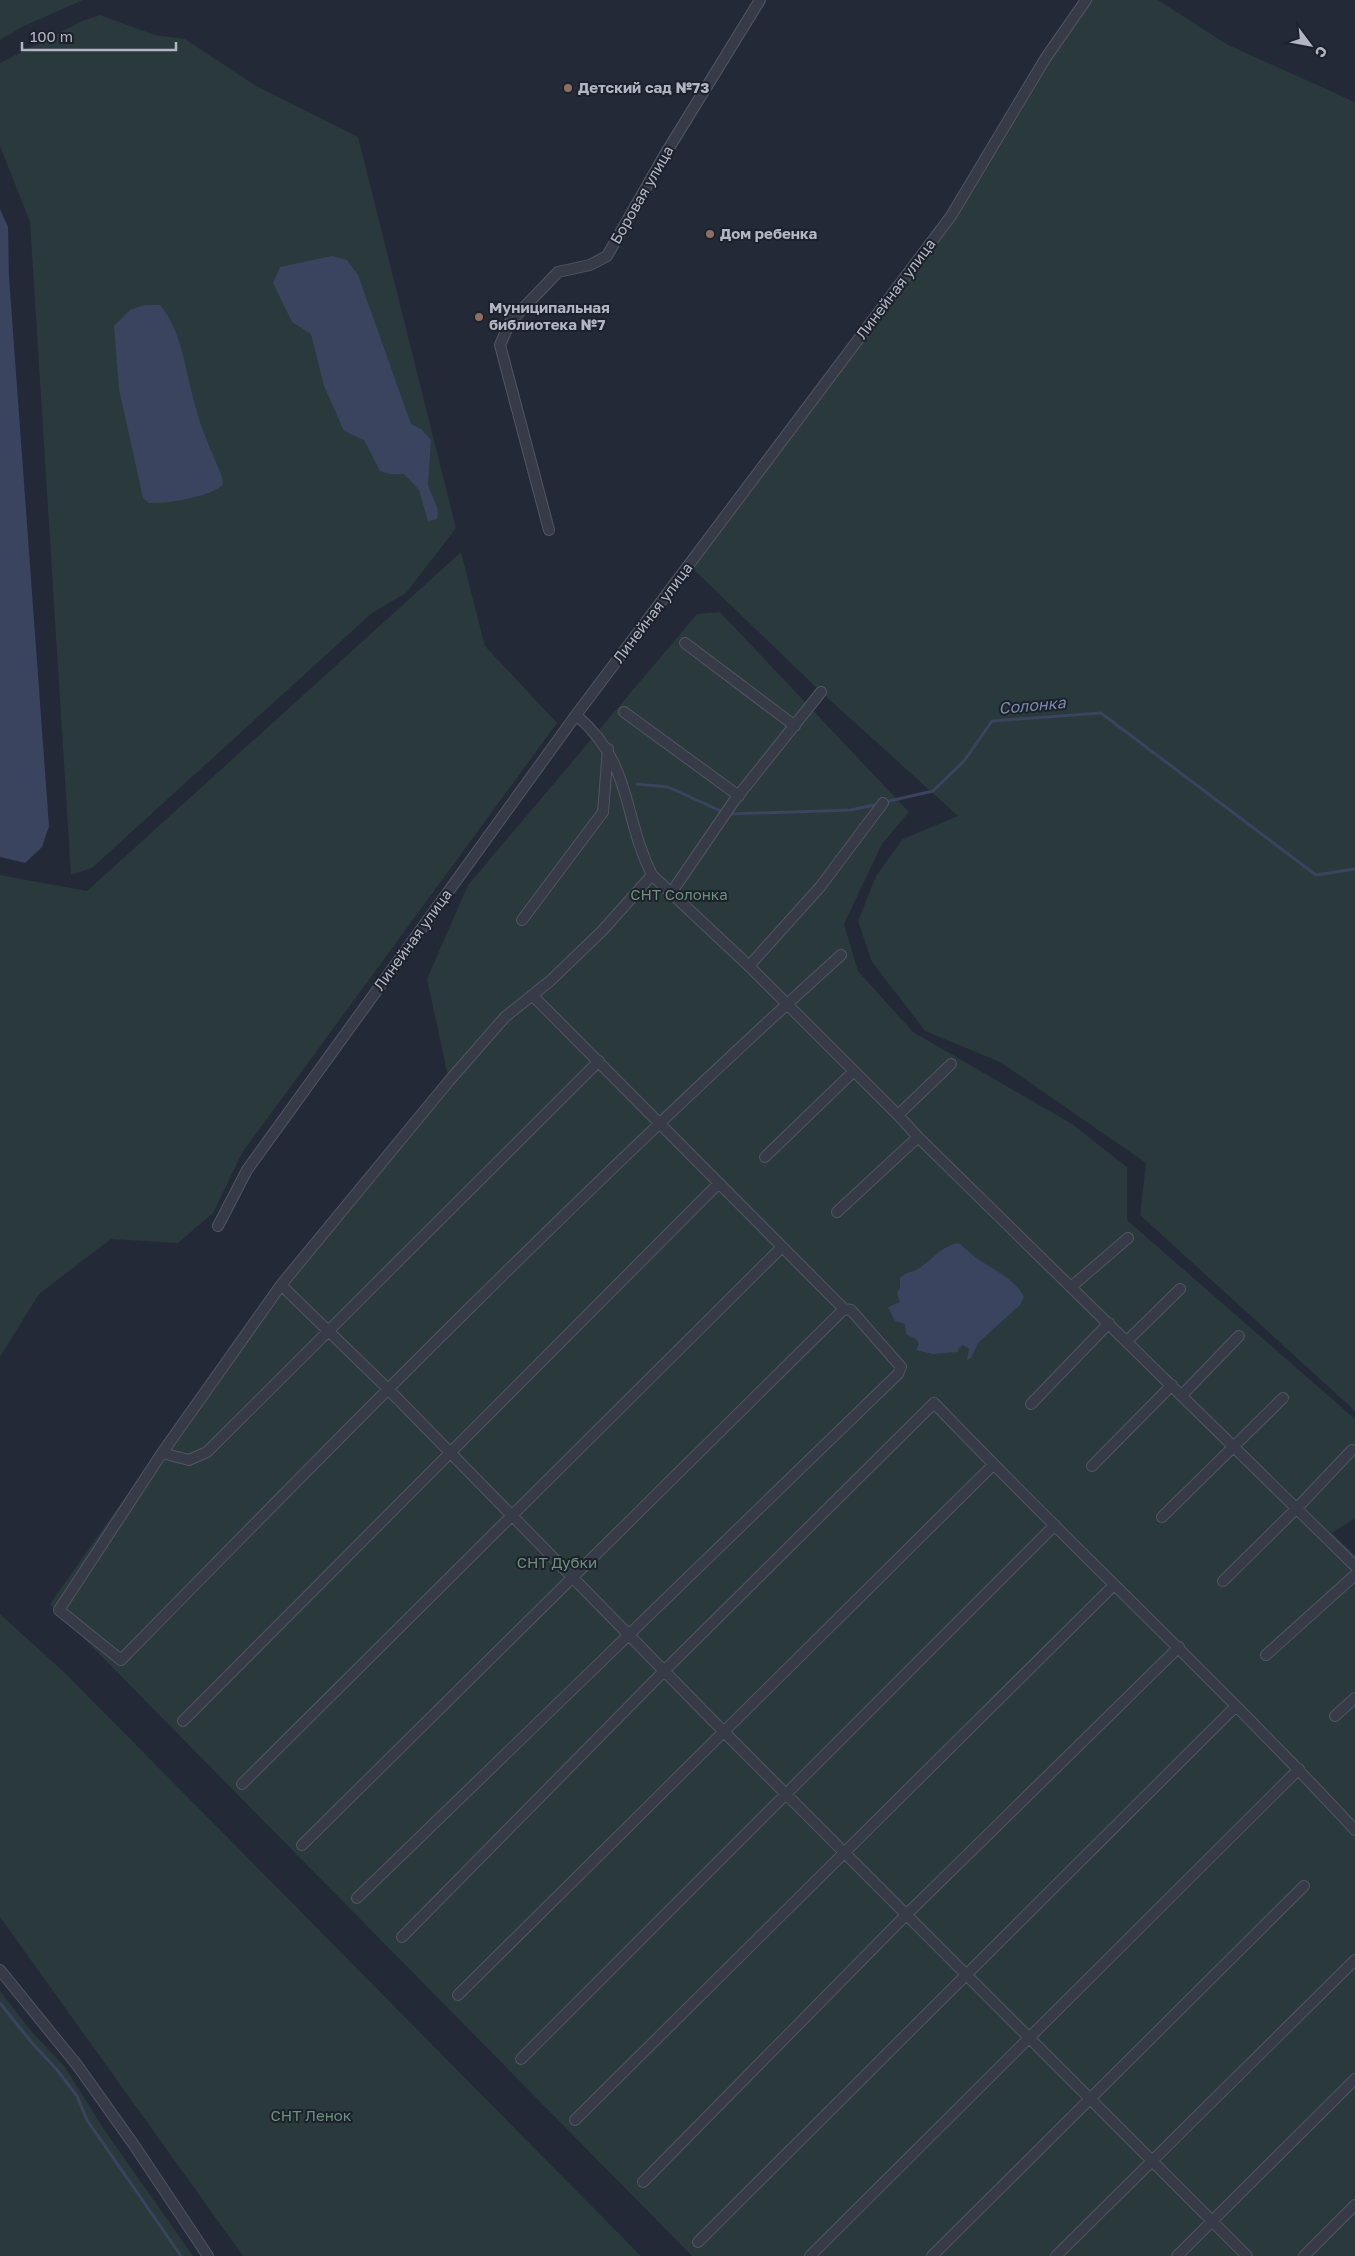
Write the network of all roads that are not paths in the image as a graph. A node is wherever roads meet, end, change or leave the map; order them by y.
1 (760, 0) edge
2 (1086, 0) edge
3 (549, 530) dead end
4 (685, 642) dead end
5 (821, 692) dead end
6 (624, 712) dead end
7 (576, 715) junction
8 (795, 726) junction
9 (608, 748) junction
10 (739, 796) junction
11 (884, 803) dead end
12 (652, 875) junction
13 (671, 893) junction
14 (522, 920) dead end
15 (841, 955) dead end
16 (749, 966) junction
17 (532, 995) junction
18 (786, 1004) junction
19 (599, 1061) junction
20 (950, 1064) dead end
21 (854, 1071) junction
22 (898, 1115) junction
23 (661, 1124) junction
24 (918, 1137) junction
25 (765, 1157) dead end
26 (718, 1184) junction
27 (837, 1212) dead end
28 (218, 1226) dead end
29 (1128, 1238) dead end
30 (782, 1247) junction
31 (281, 1285) junction
32 (1071, 1287) junction
33 (1180, 1289) dead end
34 (844, 1309) junction
35 (1109, 1323) junction
36 (328, 1330) junction
37 (1239, 1336) dead end
38 (1127, 1341) junction
39 (1172, 1385) junction
40 (387, 1388) junction
41 (1182, 1395) junction
42 (1284, 1398) dead end
43 (1031, 1404) dead end
44 (1234, 1446) junction
45 (1352, 1450) dead end
46 (162, 1453) junction
47 (450, 1453) junction
48 (993, 1465) junction
49 (1092, 1466) dead end
50 (1297, 1508) junction
51 (511, 1515) junction
52 (1162, 1517) dead end
53 (1055, 1525) junction
54 (1355, 1566) edge
55 (1355, 1575) edge
56 (573, 1577) junction
57 (1223, 1581) dead end
58 (1113, 1586) dead end
59 (629, 1633) junction
60 (1179, 1647) junction
61 (1266, 1655) dead end
62 (665, 1670) junction
63 (1355, 1698) edge
64 (1236, 1706) junction
65 (1335, 1716) dead end
66 (184, 1721) dead end
67 (723, 1730) junction
68 (1298, 1769) junction
69 (242, 1784) dead end
70 (786, 1794) junction
71 (1355, 1830) edge
72 (302, 1845) dead end
73 (844, 1851) junction
74 (1304, 1886) dead end
75 (357, 1898) dead end
76 (907, 1914) junction
77 (402, 1937) dead end
78 (1355, 1960) edge
79 (0, 1970) edge
80 (967, 1974) junction
81 (458, 1995) dead end
82 (1029, 2038) junction
83 (521, 2059) dead end
84 (1355, 2079) edge
85 (1091, 2099) junction
86 (575, 2120) dead end
87 (1152, 2161) junction
88 (642, 2182) dead end
89 (1355, 2205) edge
90 (1212, 2221) junction
91 (698, 2242) dead end
92 (208, 2256) edge
93 (810, 2256) edge
94 (932, 2256) edge
95 (1056, 2256) edge
96 (1177, 2256) edge
97 (1247, 2256) edge
98 (1304, 2256) edge

1 - 3 street, Боровая улица
2 - 7 street, Линейная улица
4 - 8 street
5 - 8 street
6 - 10 street
7 - 9 street
7 - 28 street, Линейная улица
8 - 10 street
9 - 12 street
9 - 14 street
10 - 13 street
11 - 16 street
12 - 13 street
12 - 17 street
13 - 16 street
15 - 18 street
16 - 18 street
17 - 19 street
17 - 31 street
18 - 21 street
18 - 23 street
19 - 23 street
19 - 36 street
20 - 22 street
21 - 22 street
21 - 25 street
22 - 24 street
23 - 26 street
23 - 40 street
24 - 27 street
24 - 32 street
26 - 30 street
26 - 47 street
29 - 32 street
30 - 34 street
30 - 51 street
31 - 36 street
31 - 46 street
32 - 35 street
33 - 38 street
34 - 56 street
34 - 59 street
35 - 38 street
35 - 43 street
36 - 40 street
36 - 46 street
37 - 41 street
38 - 39 street
39 - 41 street
39 - 49 street
40 - 46 street
40 - 47 street
41 - 44 street
42 - 44 street
44 - 50 street
44 - 52 street
45 - 50 street
47 - 51 street
47 - 66 street
48 - 53 street
48 - 62 street
48 - 67 street
50 - 54 street
50 - 57 street
51 - 56 street
51 - 69 street
53 - 60 street
53 - 70 street
55 - 61 street
56 - 59 street
56 - 72 street
58 - 73 street
59 - 62 street
59 - 75 street
60 - 64 street
60 - 76 street
62 - 67 street
62 - 77 street
63 - 65 street
64 - 68 street
64 - 80 street
67 - 70 street
67 - 81 street
68 - 71 street
68 - 82 street
70 - 73 street
70 - 83 street
73 - 76 street
73 - 86 street
74 - 85 street
76 - 80 street
76 - 88 street
78 - 87 street
79 - 92 street
80 - 82 street
80 - 91 street
82 - 85 street
82 - 93 street
84 - 90 street
85 - 87 street
85 - 94 street
87 - 90 street
87 - 95 street
89 - 98 street
90 - 96 street
90 - 97 street

